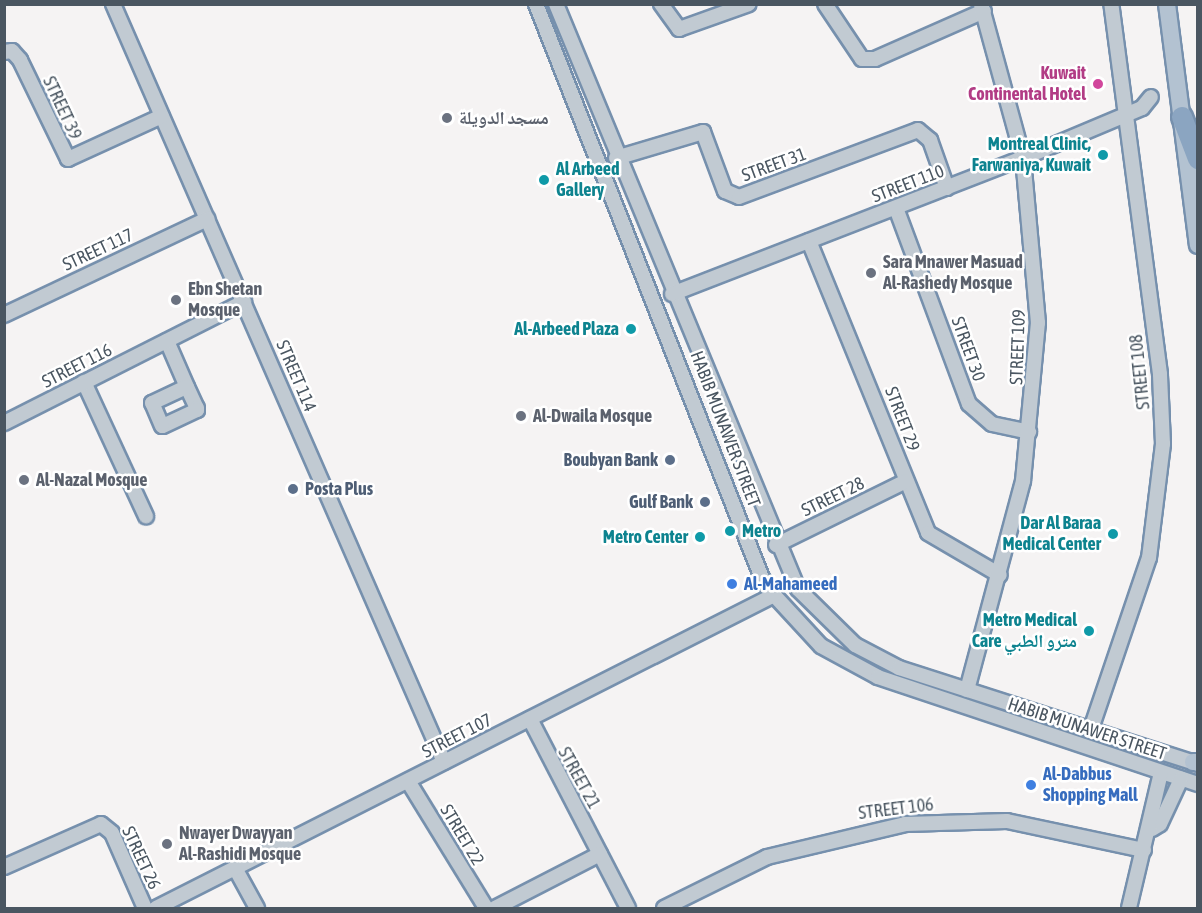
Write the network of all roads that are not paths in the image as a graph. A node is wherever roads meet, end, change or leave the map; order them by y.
1 (113, 4) edge
2 (536, 4) edge
3 (556, 4) edge
4 (661, 4) edge
5 (750, 4) edge
6 (825, 4) edge
7 (1111, 4) edge
8 (1167, 4) edge
9 (982, 8) edge
10 (565, 28) junction
11 (550, 41) junction
12 (4, 52) edge
13 (1150, 97) dead end
14 (1125, 114) junction
15 (162, 116) junction
16 (1182, 117) junction
17 (616, 158) junction
18 (1023, 158) junction
19 (1197, 159) edge
20 (947, 188) junction
21 (896, 208) junction
22 (207, 219) junction
23 (809, 241) junction
24 (1197, 245) edge
25 (654, 248) junction
26 (636, 253) junction
27 (672, 294) junction
28 (244, 302) junction
29 (4, 315) edge
30 (166, 341) junction
31 (84, 382) junction
32 (187, 387) dead end
33 (4, 423) edge
34 (1029, 432) junction
35 (749, 477) junction
36 (906, 481) junction
37 (728, 487) junction
38 (759, 502) junction
39 (737, 511) junction
40 (146, 516) dead end
41 (776, 545) junction
42 (1000, 575) junction
43 (774, 595) junction
44 (967, 690) junction
45 (1018, 705) junction
46 (1038, 712) junction
47 (530, 718) junction
48 (1011, 723) junction
49 (1091, 729) junction
50 (1033, 730) junction
51 (444, 762) junction
52 (1196, 763) edge
53 (1161, 772) junction
54 (1181, 779) junction
55 (408, 780) junction
56 (1197, 784) edge
57 (1152, 829) junction
58 (1144, 850) junction
59 (600, 854) junction
60 (4, 867) edge
61 (235, 868) junction
62 (145, 909) edge
63 (156, 909) edge
64 (257, 909) edge
65 (486, 909) edge
66 (495, 909) edge
67 (628, 909) edge
68 (664, 909) edge
69 (1129, 909) edge

1 - 15 street, STREET 114
2 - 11 street, HABIB MUNAWER STREET
3 - 10 street, HABIB MUNAWER STREET
4 - 5 street
6 - 9 street
7 - 14 street, STREET 108
8 - 16 main road
9 - 18 street, STREET 109
10 - 11 street
10 - 17 street, HABIB MUNAWER STREET
11 - 26 street, HABIB MUNAWER STREET
12 - 15 street, STREET 39
13 - 14 street, STREET 110
14 - 18 street, STREET 110
14 - 49 street, STREET 108
15 - 22 street, STREET 114
16 - 19 highway
16 - 24 main road
17 - 20 street, STREET 31
17 - 25 street, HABIB MUNAWER STREET
18 - 20 street, STREET 110
18 - 34 street, STREET 109
20 - 21 street, STREET 110
21 - 23 street, STREET 110
21 - 34 street, STREET 30
22 - 28 street, STREET 114
22 - 29 street, STREET 117
23 - 27 street, STREET 110
23 - 36 street, STREET 29
25 - 26 street
25 - 27 street, HABIB MUNAWER STREET
26 - 37 street, HABIB MUNAWER STREET
27 - 35 street, HABIB MUNAWER STREET
28 - 30 street, STREET 116
28 - 51 street, STREET 114
30 - 31 street, STREET 116
30 - 32 street
31 - 33 street, STREET 116
31 - 40 street
34 - 42 street, STREET 109
35 - 37 street
35 - 38 street, HABIB MUNAWER STREET
36 - 41 street, STREET 28
36 - 42 street, STREET 29
37 - 39 street, HABIB MUNAWER STREET
38 - 39 street
38 - 41 street, HABIB MUNAWER STREET
39 - 43 street, HABIB MUNAWER STREET
41 - 44 street, HABIB MUNAWER STREET
42 - 44 street, STREET 109
43 - 47 street, STREET 107
43 - 48 street, HABIB MUNAWER STREET
44 - 45 street, HABIB MUNAWER STREET
45 - 46 street, HABIB MUNAWER STREET
45 - 48 street
46 - 49 street, HABIB MUNAWER STREET
46 - 50 street
47 - 51 street, STREET 107
47 - 59 street, STREET 21
48 - 50 street, HABIB MUNAWER STREET
49 - 52 street, HABIB MUNAWER STREET
50 - 53 street, HABIB MUNAWER STREET
51 - 55 street, STREET 107
53 - 54 street, HABIB MUNAWER STREET
53 - 57 street
54 - 56 street, HABIB MUNAWER STREET
54 - 57 street
55 - 61 street, STREET 107
55 - 65 street, STREET 22
57 - 58 street
58 - 68 street, STREET 106
58 - 69 street
59 - 66 street
59 - 67 street, STREET 21
60 - 62 street, STREET 26
61 - 63 street, STREET 107
61 - 64 street

